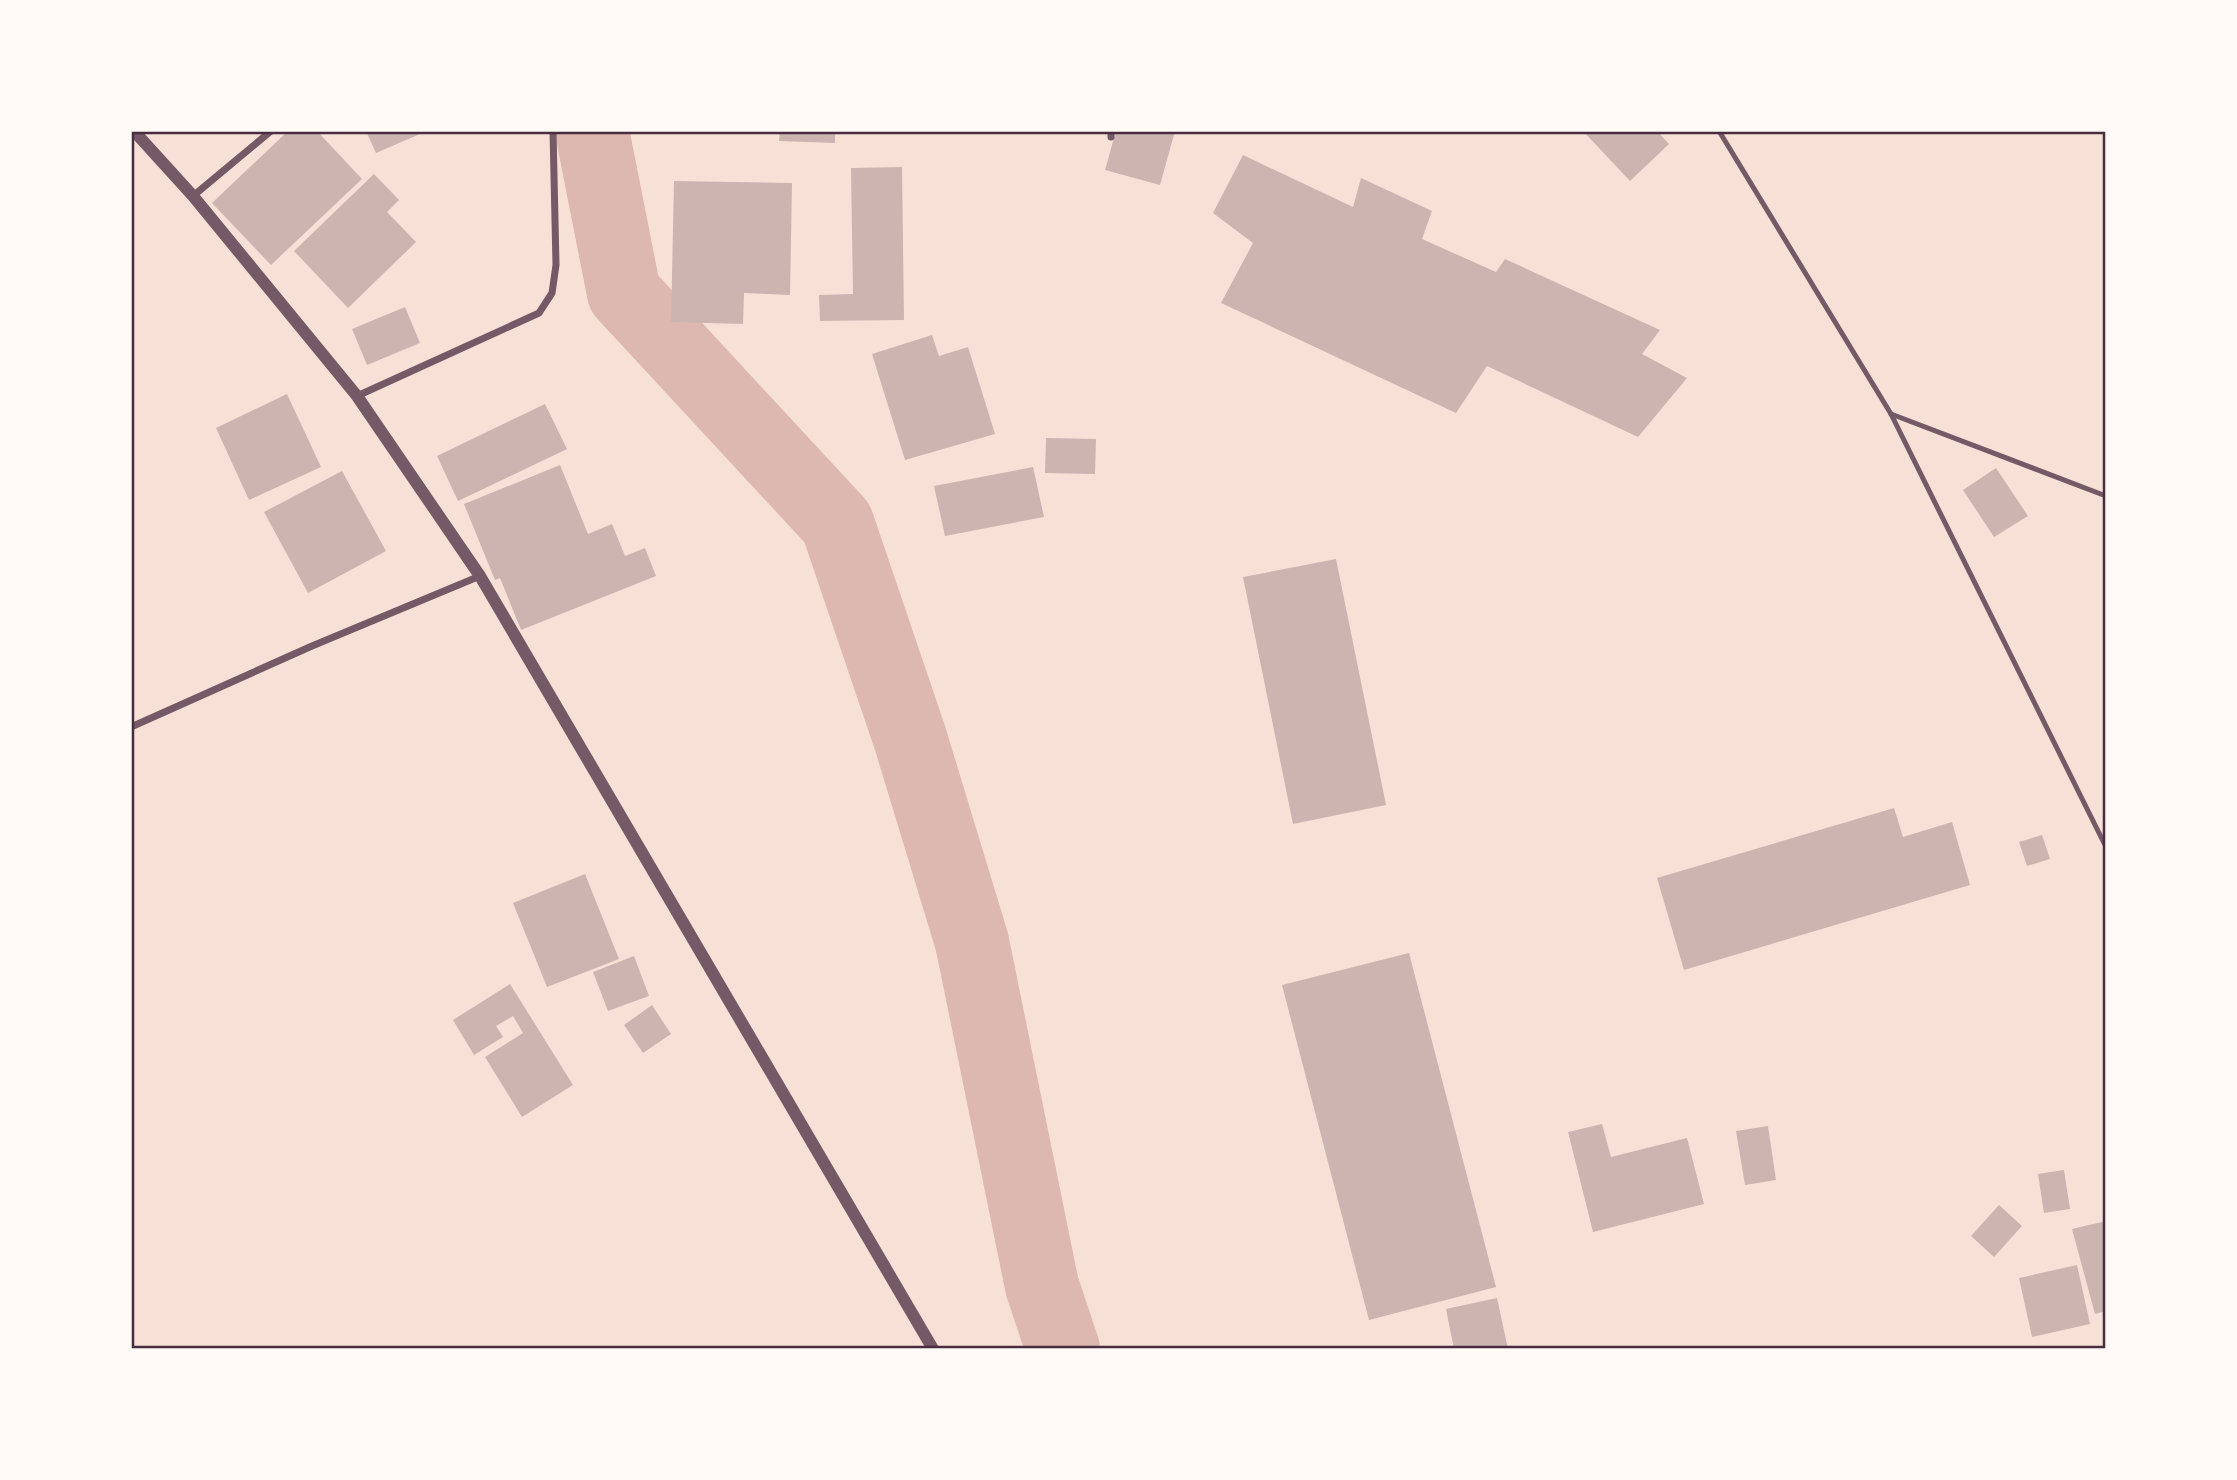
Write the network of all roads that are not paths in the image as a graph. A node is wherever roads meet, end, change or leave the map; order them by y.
1 (134, 131) edge
2 (271, 131) edge
3 (553, 131) edge
4 (1719, 131) edge
5 (193, 196) junction
6 (357, 396) junction
7 (1891, 414) junction
8 (2106, 496) edge
9 (481, 576) junction
10 (131, 727) edge
11 (2106, 847) edge
12 (933, 1349) edge

1 - 5 street
2 - 5 street
3 - 6 street
4 - 7 lane
5 - 6 street
6 - 9 street
7 - 8 lane
7 - 11 lane
9 - 10 street
9 - 12 street

